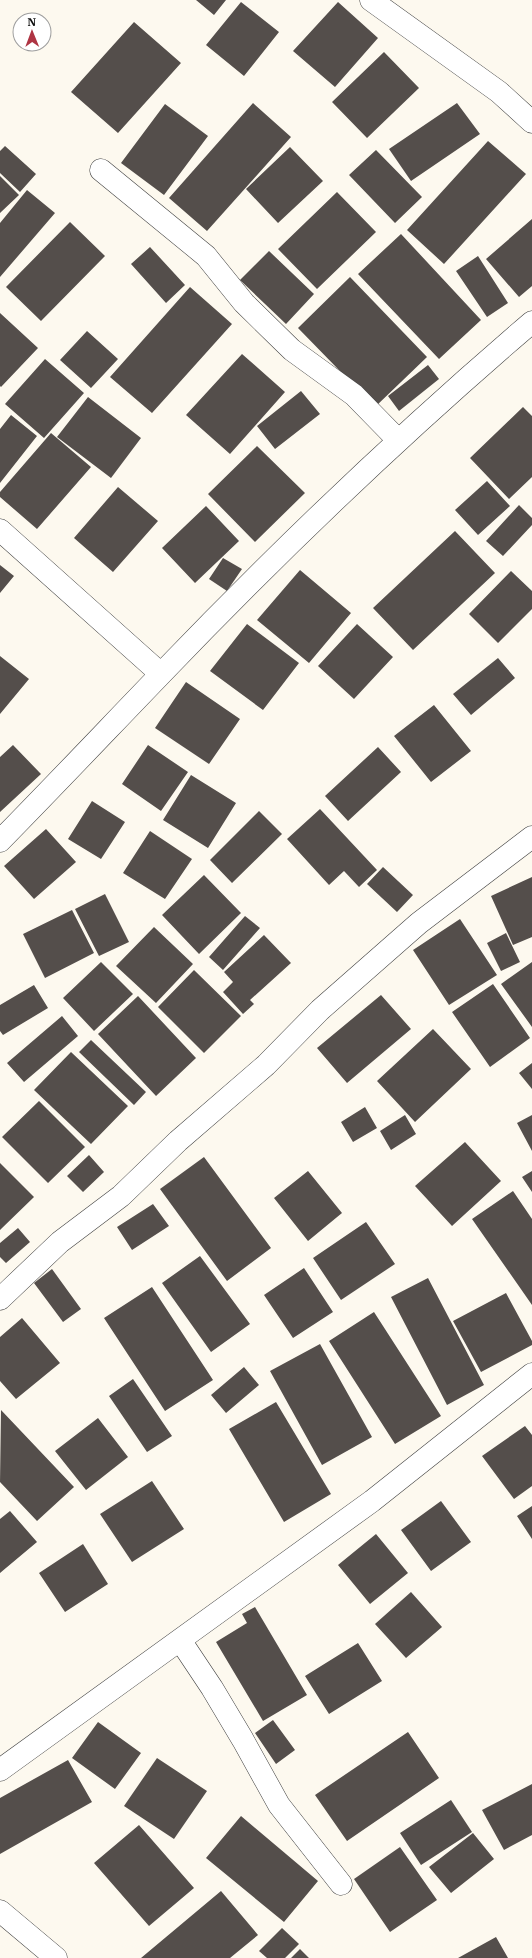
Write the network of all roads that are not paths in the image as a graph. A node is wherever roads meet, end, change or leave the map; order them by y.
1 (371, 0) edge
2 (532, 122) edge
3 (101, 170) dead end
4 (529, 330) edge
5 (398, 440) junction
6 (0, 530) edge
7 (161, 674) junction
8 (532, 837) edge
9 (0, 841) edge
10 (0, 1300) edge
11 (532, 1374) edge
12 (180, 1640) junction
13 (0, 1770) edge
14 (341, 1884) dead end
15 (0, 1911) edge
16 (56, 1958) edge

1 - 2 street
3 - 5 street
4 - 5 street
5 - 7 street
6 - 7 street
7 - 9 street
8 - 10 street
11 - 12 street
12 - 13 street
12 - 14 street
15 - 16 street

